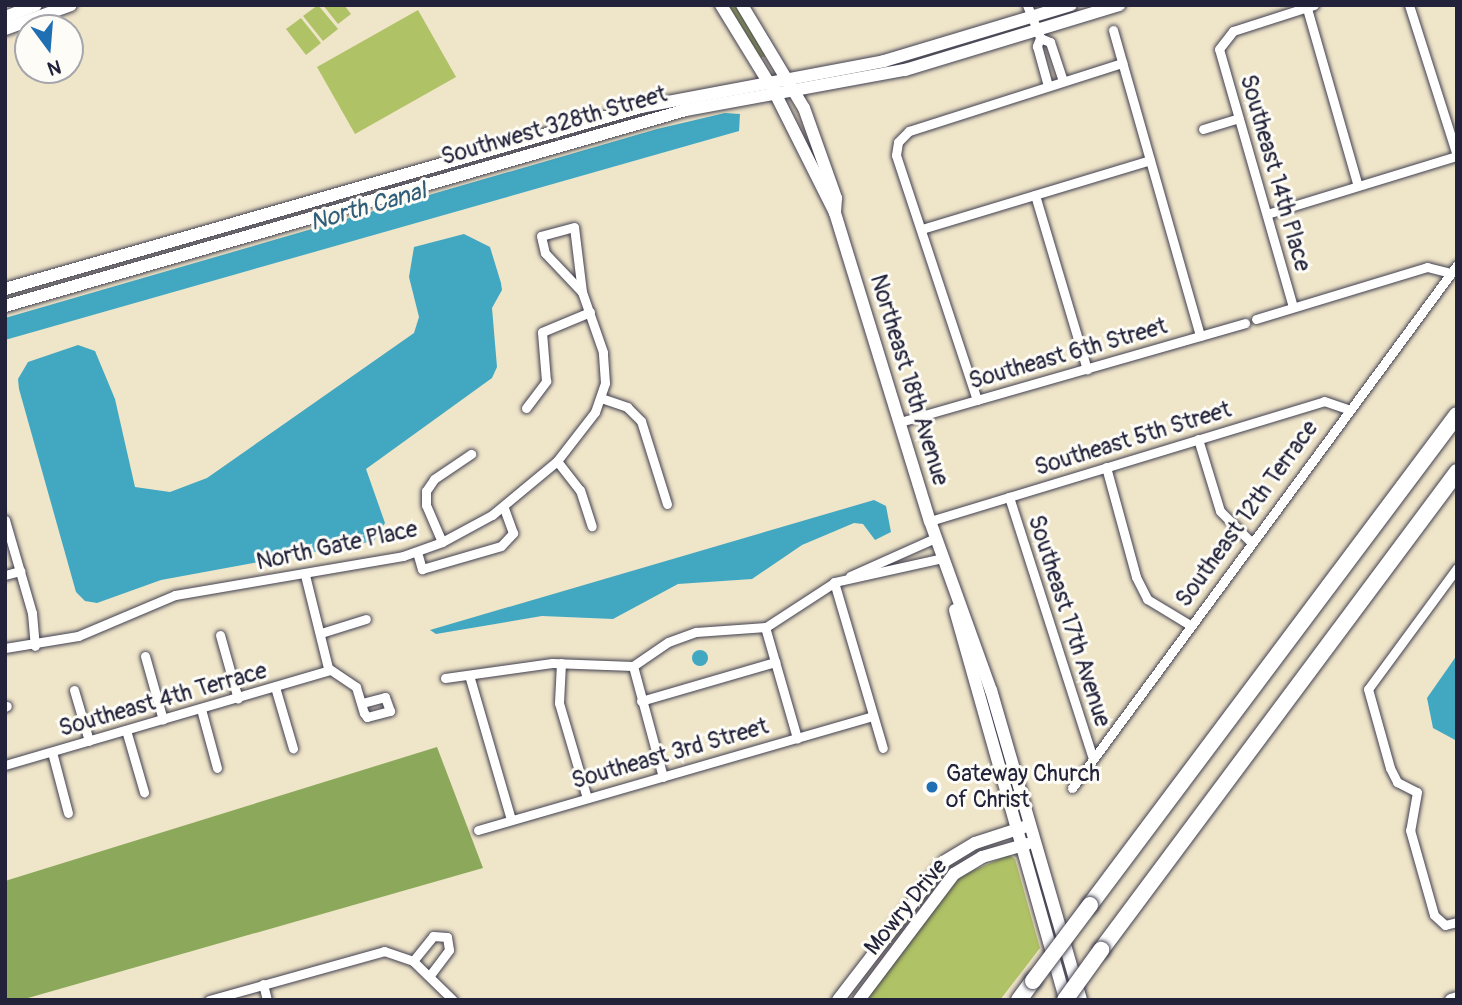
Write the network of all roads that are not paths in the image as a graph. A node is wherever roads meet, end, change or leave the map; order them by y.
1 (36, 5) edge
2 (71, 5) edge
3 (721, 5) edge
4 (742, 5) edge
5 (1071, 5) edge
6 (1119, 5) edge
7 (1409, 5) edge
8 (1309, 6) edge
9 (1030, 11) edge
10 (5, 17) edge
11 (5, 29) edge
12 (1113, 30) dead end
13 (1039, 34) junction
14 (1122, 63) junction
15 (788, 78) junction
16 (767, 80) junction
17 (1063, 82) junction
18 (1048, 86) junction
19 (796, 91) junction
20 (775, 93) junction
21 (1238, 118) junction
22 (809, 119) junction
23 (791, 126) junction
24 (1203, 129) dead end
25 (526, 141) junction
26 (1457, 156) edge
27 (521, 157) junction
28 (1150, 160) junction
29 (1357, 186) junction
30 (1035, 195) junction
31 (835, 213) junction
32 (1267, 214) junction
33 (922, 229) junction
34 (1454, 269) edge
35 (5, 289) edge
36 (582, 292) junction
37 (5, 306) edge
38 (1293, 307) junction
39 (590, 312) junction
40 (1256, 319) dead end
41 (1245, 323) dead end
42 (1200, 336) junction
43 (1087, 369) junction
44 (601, 398) junction
45 (977, 400) junction
46 (526, 408) dead end
47 (1347, 409) junction
48 (1457, 415) edge
49 (900, 422) junction
50 (1198, 439) junction
51 (471, 454) dead end
52 (558, 461) junction
53 (1106, 467) junction
54 (1457, 472) edge
55 (1009, 497) junction
56 (667, 504) dead end
57 (504, 508) junction
58 (5, 520) edge
59 (930, 522) junction
60 (592, 526) dead end
61 (935, 538) junction
62 (1250, 541) junction
63 (442, 542) junction
64 (417, 552) junction
65 (942, 558) junction
66 (1457, 568) edge
67 (20, 571) junction
68 (5, 575) edge
69 (305, 575) junction
70 (845, 579) junction
71 (834, 582) junction
72 (366, 619) dead end
73 (1190, 625) junction
74 (765, 627) junction
75 (320, 633) junction
76 (220, 635) dead end
77 (35, 646) junction
78 (5, 648) edge
79 (145, 656) dead end
80 (775, 662) junction
81 (561, 663) junction
82 (633, 666) junction
83 (330, 670) junction
84 (469, 675) junction
85 (445, 678) dead end
86 (275, 687) junction
87 (74, 690) dead end
88 (238, 699) junction
89 (640, 701) junction
90 (362, 703) dead end
91 (201, 709) junction
92 (873, 716) junction
93 (163, 720) junction
94 (126, 730) junction
95 (797, 738) junction
96 (89, 741) junction
97 (293, 748) dead end
98 (883, 748) dead end
99 (52, 752) junction
100 (1092, 756) junction
101 (5, 765) edge
102 (217, 768) dead end
103 (663, 777) junction
104 (1072, 788) dead end
105 (144, 792) dead end
106 (587, 798) junction
107 (68, 813) dead end
108 (511, 820) junction
109 (1031, 825) junction
110 (478, 830) dead end
111 (1016, 830) junction
112 (1036, 842) junction
113 (1021, 846) junction
114 (1457, 922) edge
115 (417, 964) junction
116 (430, 975) junction
117 (263, 984) junction
118 (244, 995) edge
119 (1457, 998) edge
120 (209, 1000) edge
121 (267, 1000) edge
122 (453, 1000) edge
123 (838, 1000) edge
124 (859, 1000) edge
125 (1019, 1000) edge
126 (1065, 1000) edge
127 (1081, 1000) edge
128 (1451, 1000) edge

1 - 10 street
2 - 11 street
3 - 16 street, Northeast 18th Avenue
4 - 15 street, Northeast 18th Avenue
5 - 9 street, Southwest 328th Street
6 - 13 street, Southwest 328th Street
7 - 26 street
8 - 21 street, Southeast 14th Place
8 - 29 street
9 - 13 street
9 - 15 street, Southwest 328th Street
12 - 14 street
13 - 17 street
13 - 18 street
13 - 19 street, Southwest 328th Street
14 - 17 street
14 - 28 street
15 - 16 street, Southwest 328th Street
15 - 19 street, Northeast 18th Avenue
16 - 20 street, Northeast 18th Avenue
16 - 25 street, Southwest 328th Street
17 - 18 street
18 - 33 street
19 - 20 street, Southwest 328th Street
19 - 22 street, Northeast 18th Avenue
20 - 23 street, Northeast 18th Avenue
20 - 27 street, Southwest 328th Street
21 - 24 street
21 - 32 street, Southeast 14th Place
22 - 23 street
22 - 31 street, Northeast 18th Avenue
23 - 31 street, Northeast 18th Avenue
25 - 27 street
25 - 35 street, Southwest 328th Street
26 - 29 street
27 - 37 street, Southwest 328th Street
28 - 30 street
28 - 42 street
29 - 32 street
30 - 33 street
30 - 43 street
31 - 49 street, Northeast 18th Avenue
32 - 38 street, Southeast 14th Place
33 - 45 street
34 - 38 street
34 - 47 street, Southeast 12th Terrace
36 - 36 street
36 - 39 street, North Gate Place
38 - 40 street
39 - 44 street, North Gate Place
39 - 46 street
41 - 42 street, Southeast 6th Street
42 - 43 street, Southeast 6th Street
43 - 45 street, Southeast 6th Street
44 - 52 street, North Gate Place
44 - 56 street
45 - 49 street, Southeast 6th Street
47 - 50 street, Southeast 5th Street
47 - 62 street, Southeast 12th Terrace
48 - 125 highway, bridge
49 - 59 street, Northeast 18th Avenue
50 - 53 street, Southeast 5th Street
50 - 62 street
51 - 63 street
52 - 57 street, North Gate Place
52 - 60 street
53 - 55 street, Southeast 5th Street
53 - 73 street
54 - 126 highway, bridge
55 - 59 street, Southeast 5th Street
55 - 100 street, Southeast 17th Avenue
57 - 63 street, North Gate Place
57 - 64 street
58 - 67 street
59 - 61 street, Northeast 18th Avenue
61 - 65 street, Northeast 18th Avenue
61 - 70 street
62 - 73 street, Southeast 12th Terrace
63 - 64 street, North Gate Place
64 - 69 street, North Gate Place
65 - 70 street
65 - 109 street, Northeast 18th Avenue
65 - 111 street, Northeast 18th Avenue
66 - 114 street
67 - 68 street
67 - 77 street
69 - 75 street
69 - 77 street, North Gate Place
70 - 71 street
71 - 74 street
71 - 92 street
72 - 75 street
73 - 100 street, Southeast 12th Terrace
74 - 80 street
74 - 82 street
75 - 83 street
76 - 88 street
77 - 78 street, North Gate Place
79 - 93 street
80 - 89 street
80 - 95 street
81 - 82 street
81 - 84 street
81 - 106 street
82 - 89 street
83 - 86 street, Southeast 4th Terrace
83 - 90 street
84 - 85 street
84 - 108 street
86 - 88 street, Southeast 4th Terrace
86 - 97 street
87 - 96 street
88 - 91 street, Southeast 4th Terrace
89 - 103 street
91 - 93 street, Southeast 4th Terrace
91 - 102 street
92 - 95 street, Southeast 3rd Street
92 - 98 street
93 - 94 street, Southeast 4th Terrace
94 - 96 street, Southeast 4th Terrace
94 - 105 street
95 - 103 street, Southeast 3rd Street
96 - 99 street, Southeast 4th Terrace
99 - 101 street, Southeast 4th Terrace
99 - 107 street
100 - 104 street, Southeast 12th Terrace
103 - 106 street, Southeast 3rd Street
106 - 108 street, Southeast 3rd Street
108 - 110 street, Southeast 3rd Street
109 - 111 street
109 - 112 street, Northeast 18th Avenue
111 - 113 street, Northeast 18th Avenue
111 - 123 street
112 - 113 street, Mowry Drive
112 - 127 street, Northeast 18th Avenue
113 - 124 street, Mowry Drive
113 - 126 street, Northeast 18th Avenue
115 - 116 street
115 - 116 street
115 - 117 street
116 - 122 street
117 - 118 street
117 - 121 street
118 - 120 street
119 - 128 street

